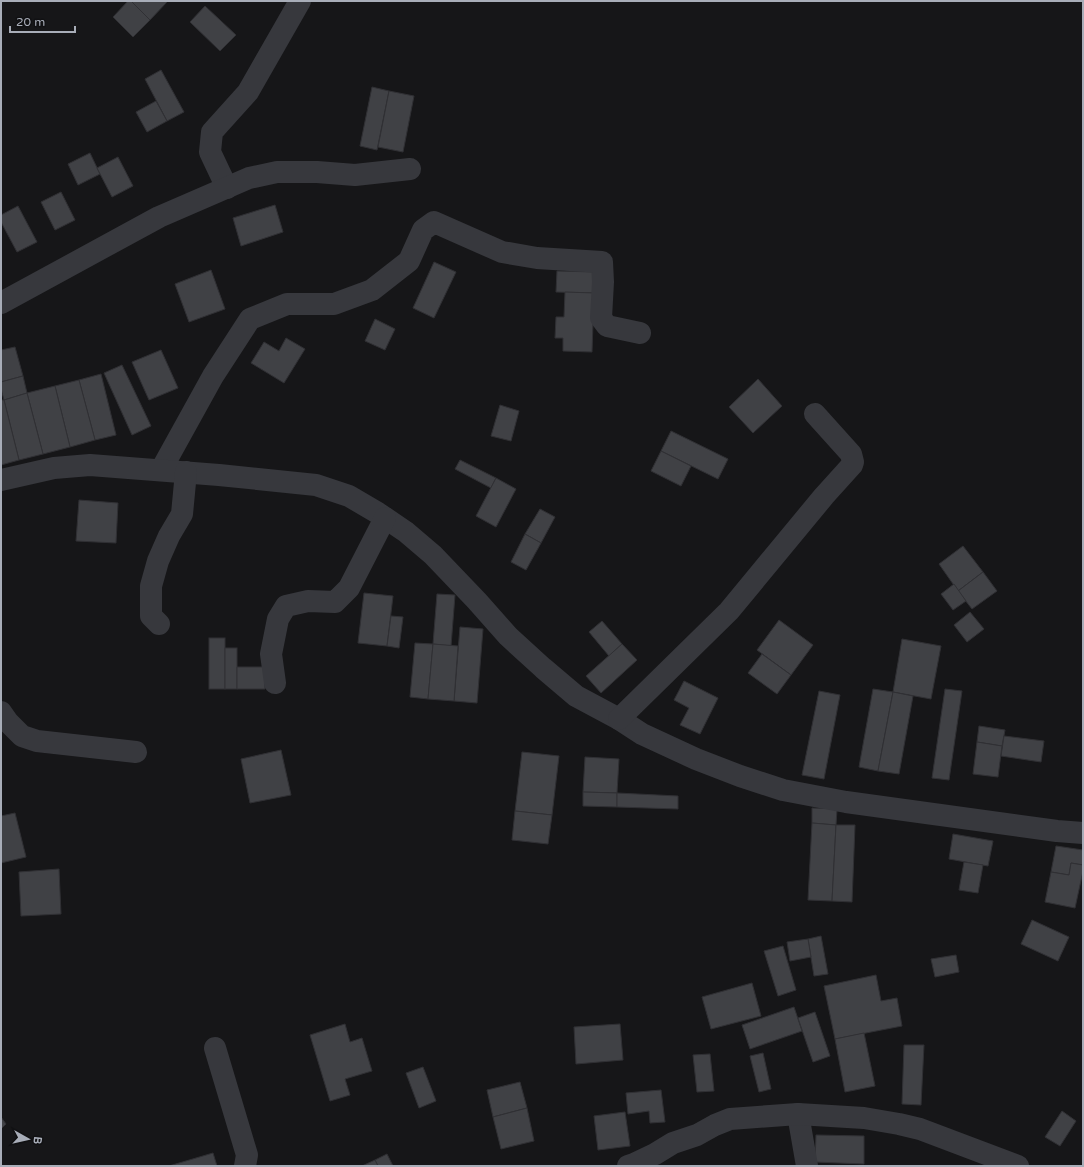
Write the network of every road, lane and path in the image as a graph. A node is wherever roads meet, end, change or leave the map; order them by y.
1 (300, 1) edge
2 (410, 169) dead end
3 (227, 188) junction
4 (1, 304) edge
5 (640, 333) dead end
6 (815, 414) dead end
7 (161, 470) junction
8 (186, 472) junction
9 (1, 480) edge
10 (385, 518) junction
11 (159, 624) dead end
12 (274, 683) dead end
13 (1, 712) edge
14 (619, 719) junction
15 (136, 752) dead end
16 (1083, 833) edge
17 (215, 1048) dead end
18 (798, 1114) junction
19 (244, 1166) edge
20 (628, 1166) edge
21 (807, 1166) edge
22 (1018, 1166) edge

1 - 3 street
2 - 3 street
3 - 4 street
5 - 7 street
6 - 14 street
7 - 8 street
7 - 9 street
8 - 10 street
8 - 11 street
10 - 12 street
10 - 14 street
13 - 15 street
14 - 16 street
17 - 19 street
18 - 20 street
18 - 21 street
18 - 22 street

